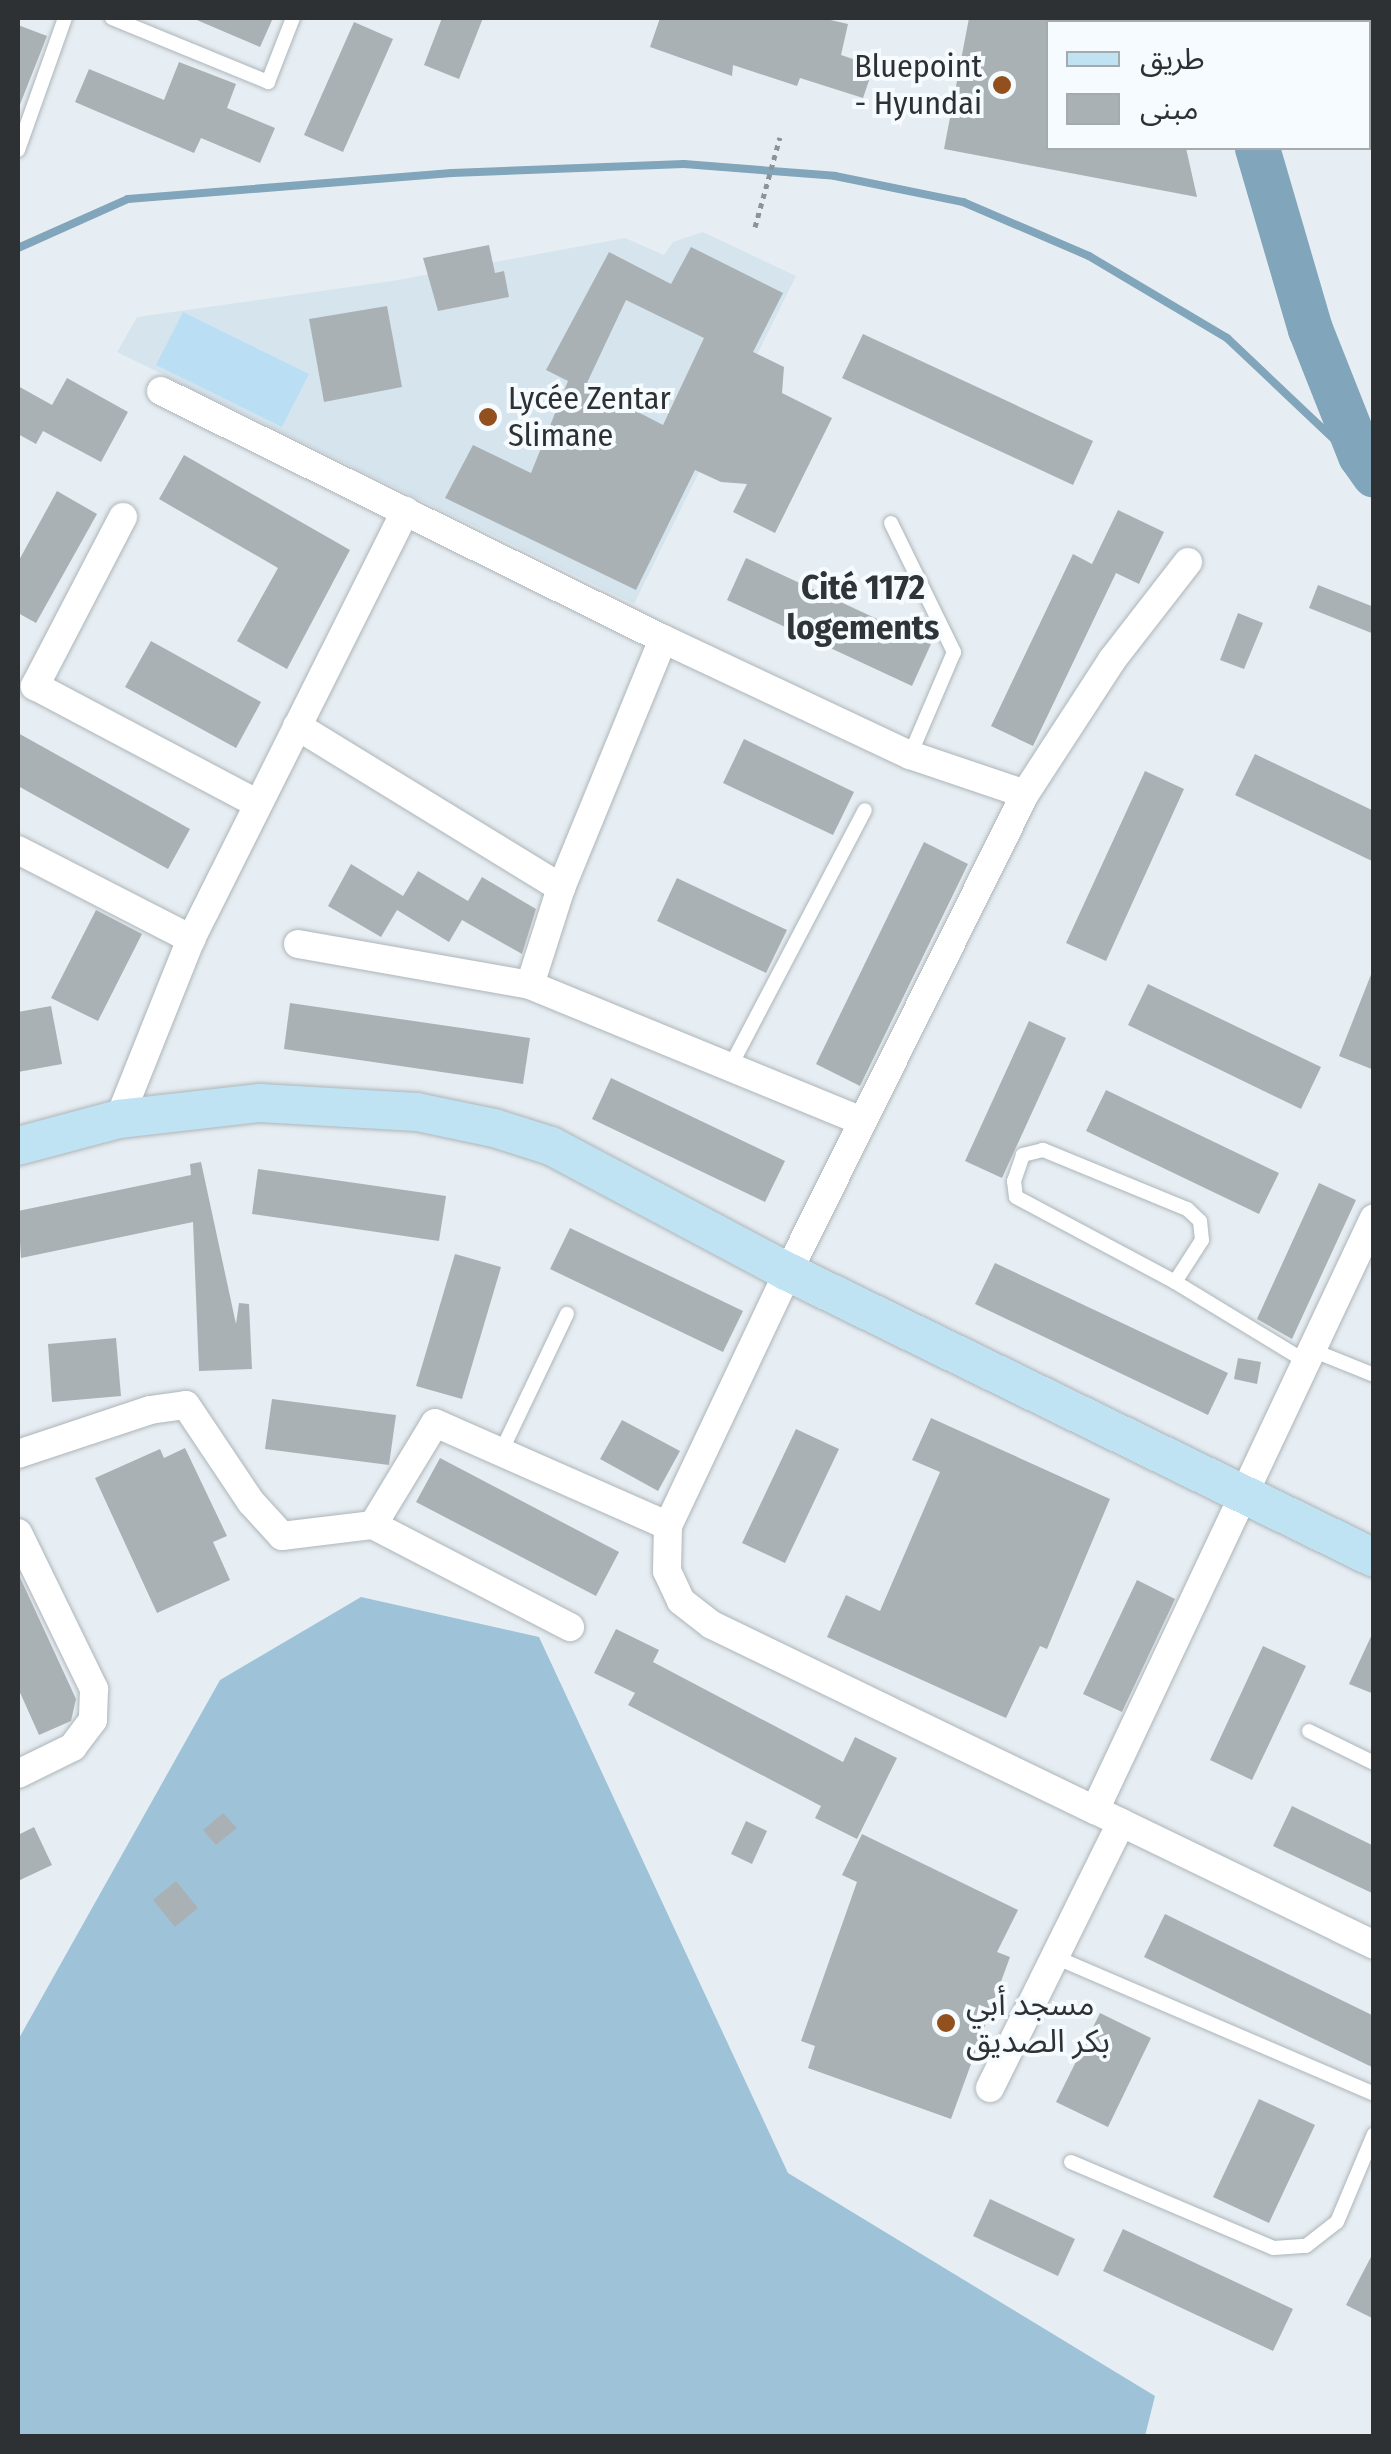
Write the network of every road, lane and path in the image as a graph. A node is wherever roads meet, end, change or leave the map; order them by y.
1 (65, 18) edge
2 (112, 18) edge
3 (293, 18) edge
4 (780, 137) dead end
5 (18, 150) edge
6 (755, 227) dead end
7 (161, 391) dead end
8 (405, 511) junction
9 (123, 517) dead end
10 (891, 523) dead end
11 (1188, 562) dead end
12 (663, 639) junction
13 (26, 683) edge
14 (297, 726) junction
15 (910, 755) junction
16 (1025, 794) junction
17 (258, 804) junction
18 (866, 810) dead end
19 (18, 850) edge
20 (561, 888) junction
21 (191, 939) junction
22 (298, 944) dead end
23 (530, 985) junction
24 (730, 1067) junction
25 (119, 1119) junction
26 (862, 1121) junction
27 (18, 1146) edge
28 (1374, 1218) edge
29 (788, 1272) junction
30 (1175, 1282) junction
31 (566, 1314) dead end
32 (1309, 1356) junction
33 (1374, 1375) edge
34 (502, 1450) junction
35 (18, 1454) edge
36 (1244, 1496) junction
37 (373, 1525) junction
38 (668, 1526) junction
39 (18, 1533) edge
40 (1374, 1558) edge
41 (570, 1627) dead end
42 (1310, 1730) dead end
43 (1374, 1762) edge
44 (18, 1774) edge
45 (1094, 1810) junction
46 (1122, 1822) junction
47 (1374, 1945) edge
48 (1055, 1957) junction
49 (990, 2088) dead end
50 (1374, 2094) edge
51 (1374, 2134) edge
52 (1071, 2162) dead end

1 - 5 lane
2 - 3 lane
4 - 6 path
7 - 8 street
8 - 12 street
8 - 14 street
9 - 13 street
10 - 15 lane
11 - 16 street
12 - 15 street
12 - 20 street
13 - 17 street
14 - 17 street
14 - 20 street
15 - 16 street
16 - 26 street
17 - 21 street
18 - 24 lane
19 - 21 street
20 - 23 street
21 - 25 street
22 - 23 street
23 - 24 street
24 - 26 street
25 - 27 main road
25 - 29 main road
26 - 29 street
28 - 32 street
29 - 36 main road
29 - 38 street
30 - 30 lane
30 - 32 lane
31 - 34 lane
32 - 33 lane
32 - 36 street
34 - 37 street
34 - 38 street
35 - 37 street
36 - 40 main road
36 - 45 street
37 - 41 street
38 - 45 street
39 - 44 street
42 - 43 lane
45 - 46 street
46 - 47 street
46 - 48 street
48 - 49 street
48 - 50 lane
51 - 52 lane

